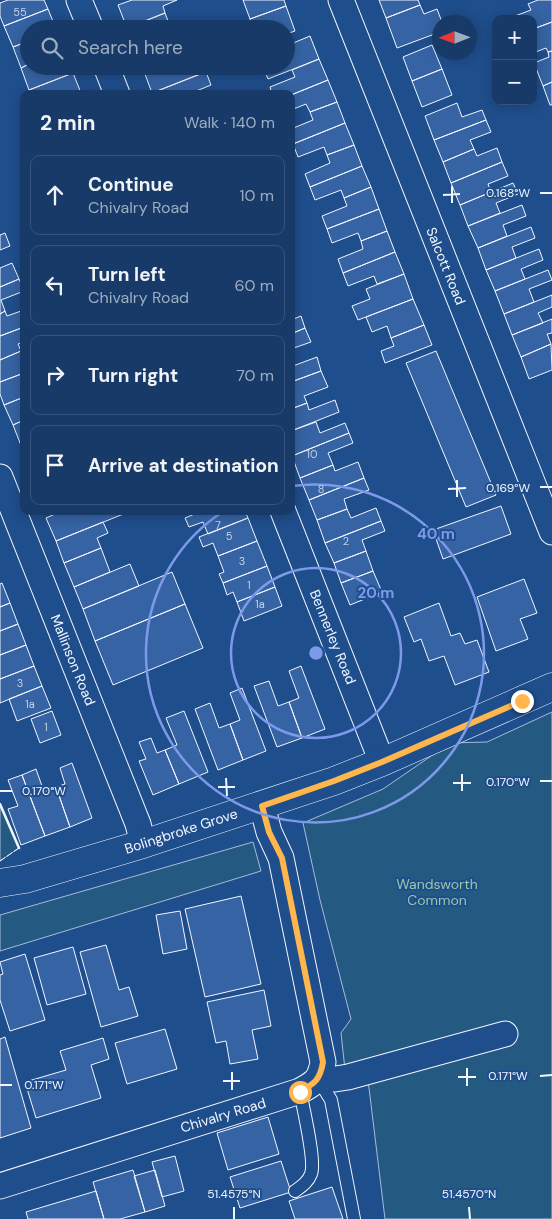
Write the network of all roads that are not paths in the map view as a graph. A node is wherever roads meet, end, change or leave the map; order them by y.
1 (79, 0) edge
2 (341, 0) edge
3 (87, 20) edge
4 (110, 75) edge
5 (115, 90) edge
6 (0, 477) edge
7 (285, 515) edge
8 (552, 532) edge
9 (552, 687) edge
10 (382, 762) junction
11 (262, 806) junction
12 (143, 844) junction
13 (0, 883) edge
14 (505, 1034) dead end
15 (309, 1085) junction
16 (0, 1186) edge
17 (295, 1191) dead end
18 (354, 1219) edge

1 - 3 street
2 - 8 street, Salcott Road
4 - 5 street
6 - 12 street, Mallinson Road
7 - 10 street, Bennerley Road
9 - 10 street, Bolingbroke Grove
10 - 11 street, Bolingbroke Grove
11 - 12 street, Bolingbroke Grove
11 - 15 street
12 - 13 street, Bolingbroke Grove
14 - 15 street, Chivalry Road
15 - 16 street, Chivalry Road
15 - 17 lane
15 - 18 lane

